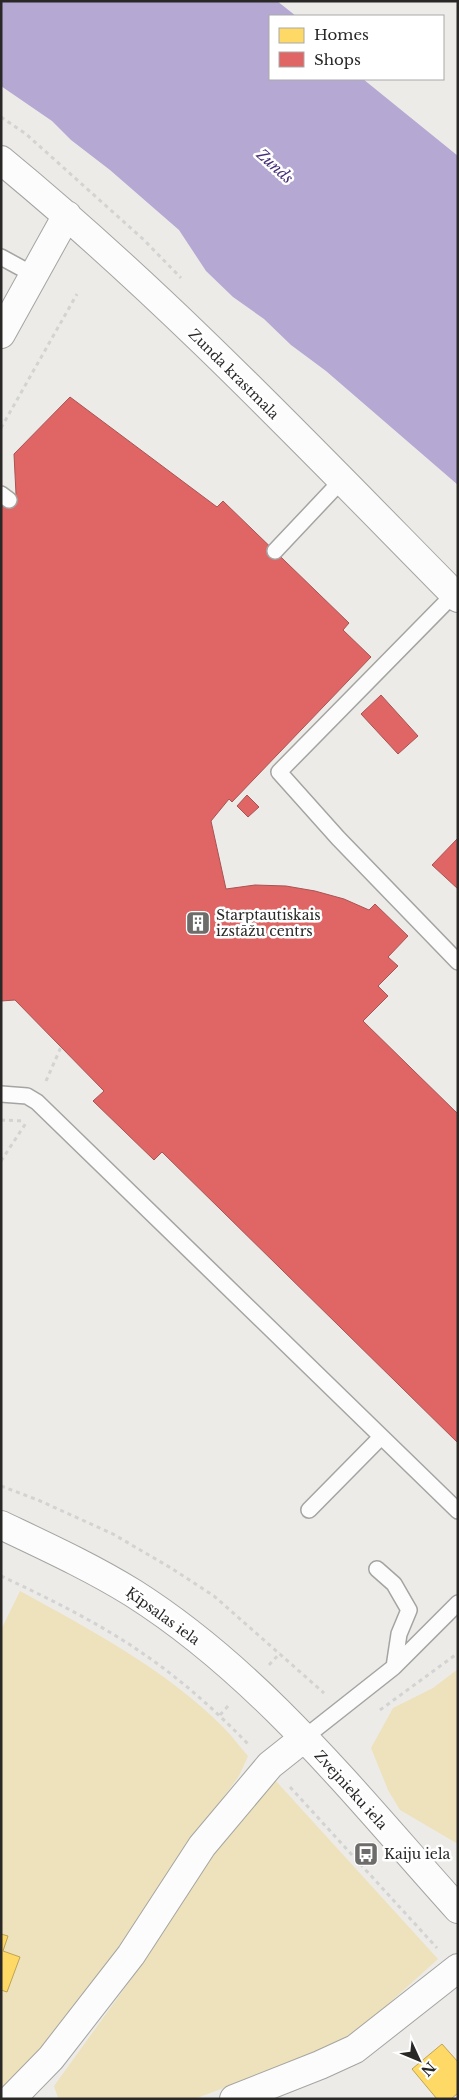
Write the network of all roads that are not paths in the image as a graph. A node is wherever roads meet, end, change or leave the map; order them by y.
1 (1, 160) edge
2 (67, 215) junction
3 (1, 257) edge
4 (34, 275) junction
5 (1, 334) edge
6 (342, 480) junction
7 (274, 551) dead end
8 (456, 596) edge
9 (458, 962) edge
10 (1, 1094) edge
11 (381, 1437) junction
12 (309, 1510) dead end
13 (458, 1511) edge
14 (1, 1525) edge
15 (377, 1569) dead end
16 (458, 1603) edge
17 (394, 1667) junction
18 (304, 1738) junction
19 (458, 1909) edge
20 (458, 1968) edge
21 (11, 2099) edge
22 (234, 2099) edge

1 - 2 street, Zunda krastmala
2 - 4 street
2 - 6 street, Zunda krastmala
3 - 4 lane
4 - 5 street
6 - 7 lane
6 - 8 street, Zunda krastmala
8 - 9 lane
10 - 11 lane
11 - 12 lane
11 - 13 lane
14 - 18 street, Ķīpsalas iela
15 - 17 lane
16 - 17 lane
17 - 18 lane
18 - 19 street, Zvejnieku iela
18 - 21 street
20 - 22 street

